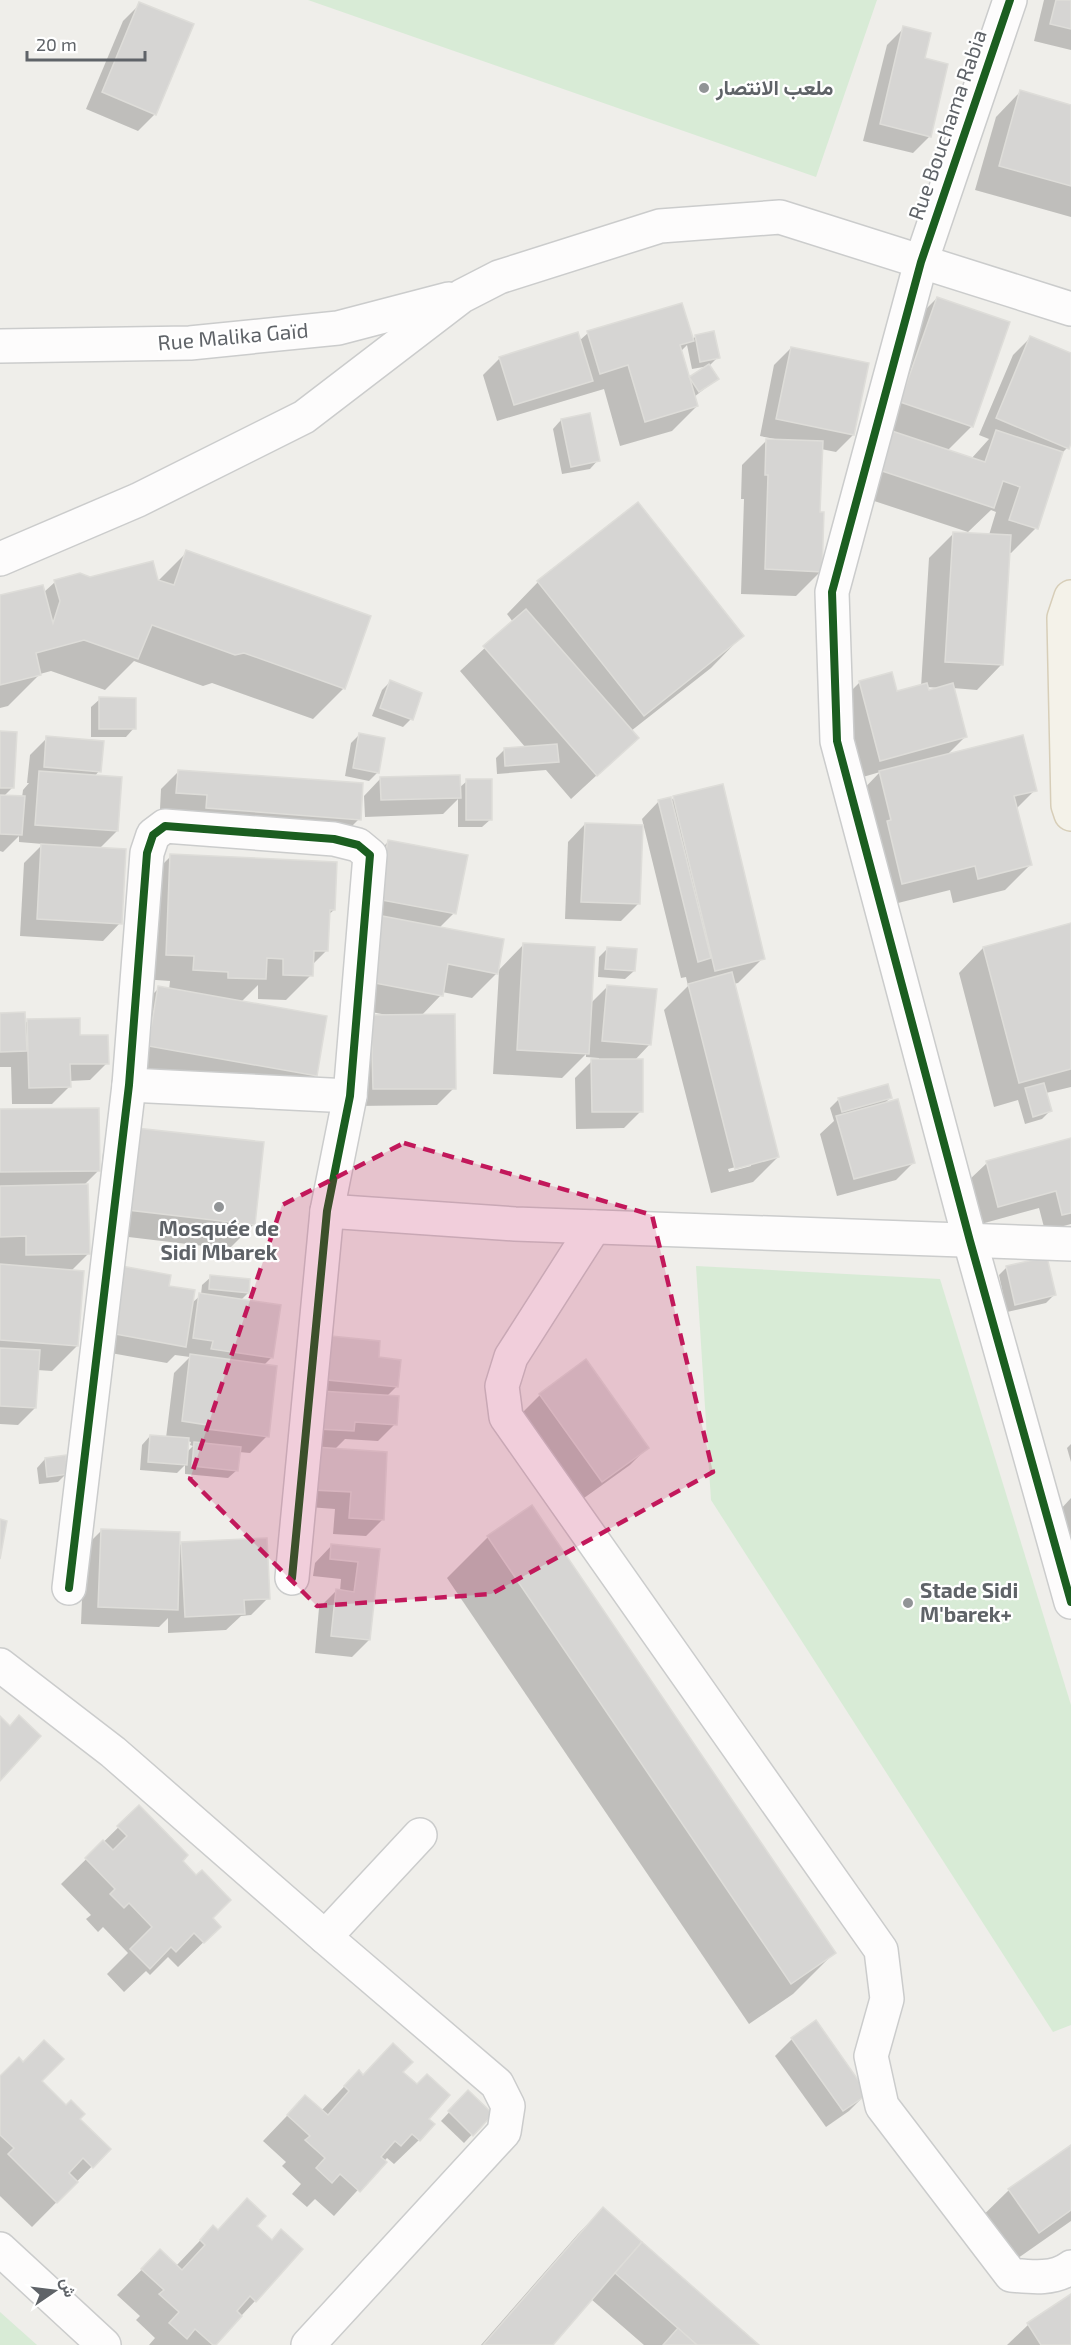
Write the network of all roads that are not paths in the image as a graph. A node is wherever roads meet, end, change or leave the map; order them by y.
1 (1010, 0) edge
2 (921, 262) junction
3 (462, 296) junction
4 (1071, 309) edge
5 (0, 346) edge
6 (0, 559) edge
7 (1071, 597) edge
8 (1071, 814) edge
9 (129, 1085) junction
10 (350, 1096) junction
11 (327, 1211) junction
12 (594, 1227) junction
13 (970, 1241) junction
14 (1071, 1244) edge
15 (292, 1578) dead end
16 (69, 1588) dead end
17 (1071, 1602) edge
18 (0, 1665) edge
19 (420, 1835) dead end
20 (325, 1937) junction
21 (0, 2249) edge
22 (1071, 2267) edge
23 (104, 2345) edge
24 (308, 2345) edge

1 - 2 street, Rue Bouchama Rabia
2 - 3 street
2 - 4 street
2 - 13 street, Rue Bouchama Rabia
3 - 5 street, Rue Malika Gaïd
3 - 6 street
7 - 8 main road
9 - 10 street
9 - 10 street
9 - 16 street
10 - 11 street
11 - 12 street
11 - 15 street
12 - 13 street
12 - 22 street
13 - 14 street
13 - 17 street, Rue Bouchama Rabia
18 - 20 street
19 - 20 street
20 - 24 street
21 - 23 street

